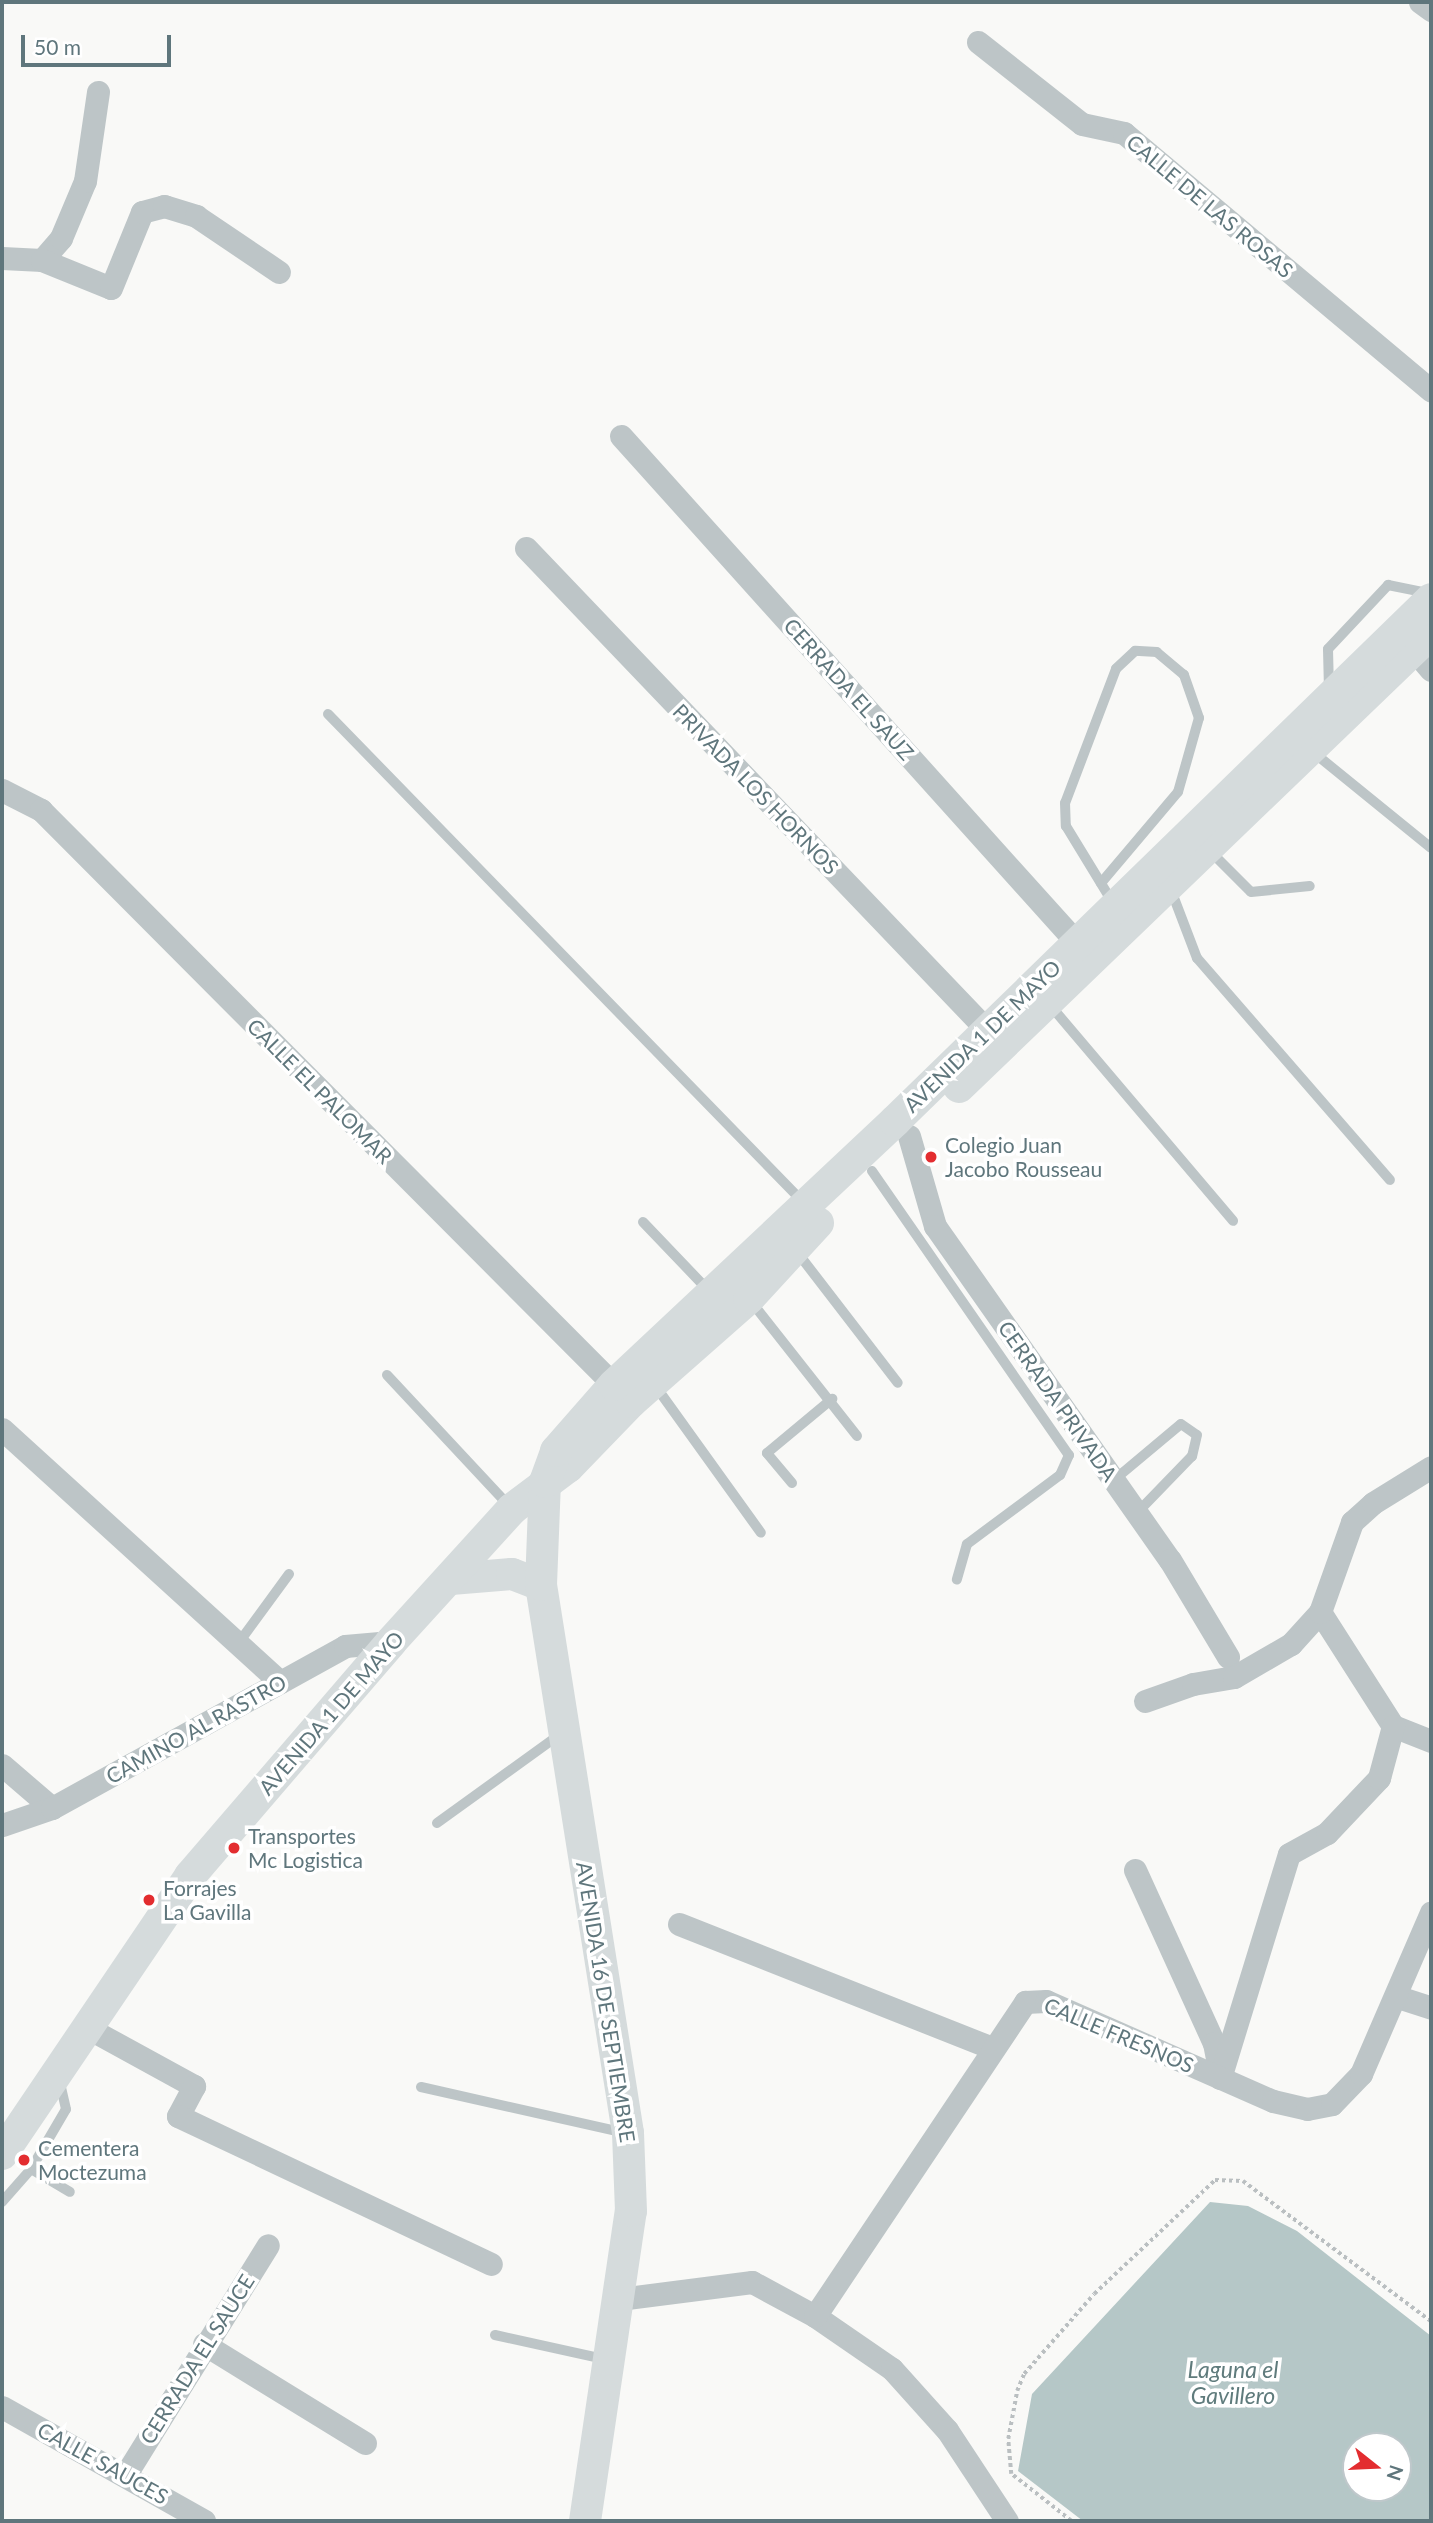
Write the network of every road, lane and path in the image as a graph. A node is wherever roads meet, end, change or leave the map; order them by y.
1 (1420, 2) edge
2 (1431, 10) edge
3 (978, 41) dead end
4 (98, 92) dead end
5 (2, 258) edge
6 (42, 260) junction
7 (279, 272) dead end
8 (1431, 391) edge
9 (621, 436) dead end
10 (526, 548) dead end
11 (1431, 596) edge
12 (1426, 651) edge
13 (328, 714) dead end
14 (1311, 750) junction
15 (8, 793) edge
16 (1207, 848) junction
17 (1431, 848) edge
18 (1168, 884) junction
19 (1310, 886) dead end
20 (1107, 893) junction
21 (1077, 943) junction
22 (1048, 1003) junction
23 (987, 1030) junction
24 (909, 1136) junction
25 (872, 1171) junction
26 (1390, 1180) dead end
27 (807, 1206) junction
28 (1233, 1221) dead end
29 (643, 1222) dead end
30 (793, 1247) junction
31 (711, 1293) junction
32 (749, 1298) junction
33 (387, 1376) dead end
34 (898, 1383) dead end
35 (633, 1390) junction
36 (832, 1399) junction
37 (2, 1429) edge
38 (857, 1436) dead end
39 (1431, 1467) edge
40 (1114, 1480) junction
41 (545, 1482) junction
42 (792, 1483) dead end
43 (512, 1509) junction
44 (1137, 1513) junction
45 (761, 1533) dead end
46 (488, 1534) junction
47 (541, 1550) junction
48 (289, 1574) dead end
49 (451, 1579) junction
50 (957, 1580) dead end
51 (541, 1585) junction
52 (1320, 1612) junction
53 (240, 1641) junction
54 (391, 1642) junction
55 (1228, 1657) dead end
56 (280, 1682) junction
57 (1145, 1701) dead end
58 (1393, 1726) junction
59 (564, 1731) junction
60 (1431, 1741) edge
61 (2, 1765) edge
62 (52, 1808) junction
63 (437, 1823) dead end
64 (2, 1825) edge
65 (1135, 1870) dead end
66 (1431, 1912) edge
67 (679, 1924) dead end
68 (1398, 1997) junction
69 (1431, 2008) edge
70 (88, 2028) junction
71 (992, 2048) junction
72 (58, 2075) junction
73 (1220, 2078) junction
74 (421, 2087) dead end
75 (628, 2133) junction
76 (2, 2154) edge
77 (31, 2169) junction
78 (70, 2192) dead end
79 (2, 2202) edge
80 (268, 2245) dead end
81 (491, 2264) dead end
82 (618, 2298) junction
83 (815, 2316) junction
84 (1431, 2321) edge
85 (495, 2335) dead end
86 (204, 2344) junction
87 (611, 2361) junction
88 (2, 2407) edge
89 (365, 2443) dead end
90 (126, 2474) junction
91 (997, 2517) edge
92 (205, 2521) edge
93 (585, 2521) edge
94 (1071, 2521) edge

1 - 2 street
3 - 8 street, CALLE DE LAS ROSAS
4 - 6 street
5 - 6 street
6 - 7 street
9 - 21 street, CERRADA EL SAUZ
10 - 23 street, PRIVADA LOS HORNOS
11 - 20 main road, AVENIDA 1 DE MAYO
12 - 14 main road, AVENIDA 1 DE MAYO
13 - 27 lane
14 - 16 main road, AVENIDA 1 DE MAYO
14 - 17 lane
15 - 35 street, CALLE EL PALOMAR
16 - 18 main road, AVENIDA 1 DE MAYO
16 - 19 lane
18 - 22 main road, AVENIDA 1 DE MAYO
18 - 26 lane
20 - 20 lane
20 - 21 main road, AVENIDA 1 DE MAYO
21 - 23 main road, AVENIDA 1 DE MAYO
22 - 24 main road, AVENIDA 1 DE MAYO
22 - 28 lane
23 - 27 main road, AVENIDA 1 DE MAYO
24 - 25 main road, AVENIDA 1 DE MAYO
24 - 40 street, CERRADA PRIVADA
25 - 30 main road, AVENIDA 1 DE MAYO
25 - 50 lane
27 - 31 main road, AVENIDA 1 DE MAYO
29 - 31 lane
30 - 32 main road, AVENIDA 1 DE MAYO
30 - 34 lane
31 - 35 main road, AVENIDA 1 DE MAYO
32 - 35 main road, AVENIDA 1 DE MAYO
32 - 36 lane
33 - 43 lane
35 - 41 main road, AVENIDA 1 DE MAYO
35 - 45 lane
36 - 38 lane
36 - 42 lane
37 - 53 street
39 - 52 street
40 - 44 street, CERRADA PRIVADA
40 - 44 lane
41 - 43 main road, AVENIDA 1 DE MAYO
41 - 47 main road, AVENIDA 16 DE SEPTIEMBRE
43 - 46 main road, AVENIDA 1 DE MAYO
44 - 55 street, CERRADA PRIVADA
46 - 47 main road
46 - 49 main road, AVENIDA 1 DE MAYO
47 - 51 main road, AVENIDA 16 DE SEPTIEMBRE
48 - 53 lane
49 - 51 main road
49 - 54 main road, AVENIDA 1 DE MAYO
51 - 59 main road, AVENIDA 16 DE SEPTIEMBRE
52 - 57 street
52 - 58 street
53 - 56 street
54 - 56 street, CAMINO AL RASTRO
54 - 70 main road, AVENIDA 1 DE MAYO
56 - 62 street, CAMINO AL RASTRO
58 - 60 street
58 - 73 street
59 - 63 lane
59 - 75 main road, AVENIDA 16 DE SEPTIEMBRE
61 - 62 street
62 - 64 street, CAMINO AL RASTRO
65 - 73 street
66 - 68 street, CALLE FRESNOS
67 - 71 street
68 - 69 street
68 - 73 street, CALLE FRESNOS
70 - 72 main road, AVENIDA 1 DE MAYO
70 - 81 street
71 - 73 street, CALLE FRESNOS
71 - 83 street, CALLE FRESNOS
72 - 76 main road, AVENIDA 1 DE MAYO
72 - 77 lane
74 - 75 lane
75 - 82 main road, AVENIDA 16 DE SEPTIEMBRE
77 - 78 lane
77 - 79 lane
80 - 86 street, CERRADA EL SAUCE
82 - 83 street
82 - 87 main road, AVENIDA 16 DE SEPTIEMBRE
83 - 91 street
84 - 94 path
85 - 87 lane
86 - 89 street
86 - 90 street, CERRADA EL SAUCE
87 - 93 main road, AVENIDA 16 DE SEPTIEMBRE
88 - 90 street, CALLE SAUCES
90 - 92 street, CALLE SAUCES

